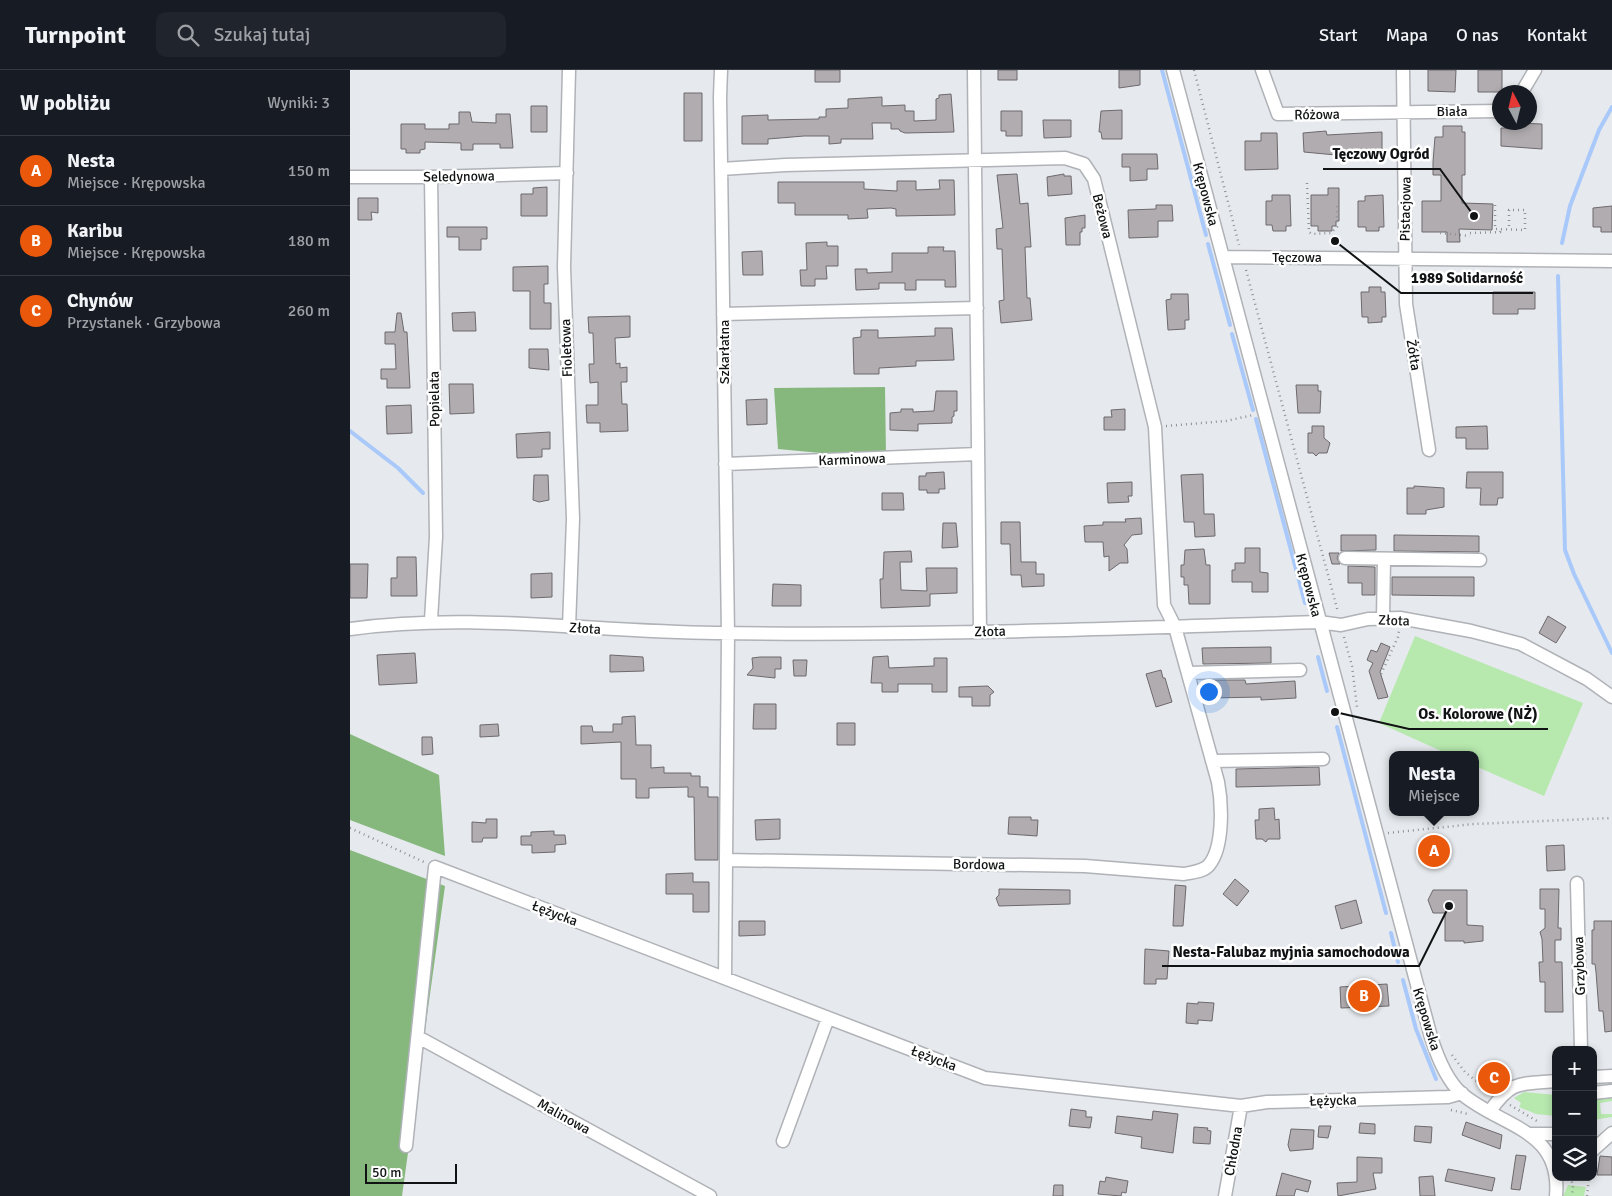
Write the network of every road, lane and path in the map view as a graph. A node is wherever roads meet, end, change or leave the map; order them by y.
1 (569, 70) edge
2 (721, 70) edge
3 (974, 70) edge
4 (1173, 70) edge
5 (1262, 70) edge
6 (1403, 70) edge
7 (1535, 70) edge
8 (1526, 85) edge
9 (1492, 111) edge
10 (1404, 112) junction
11 (975, 159) junction
12 (721, 169) junction
13 (568, 173) junction
14 (350, 177) edge
15 (430, 178) junction
16 (1307, 183) dead end
17 (1337, 205) dead end
18 (1495, 205) dead end
19 (1500, 229) junction
20 (1509, 229) junction
21 (1440, 233) dead end
22 (1223, 257) junction
23 (1404, 259) junction
24 (1612, 261) edge
25 (977, 308) junction
26 (724, 314) junction
27 (1264, 413) junction
28 (1155, 427) junction
29 (1429, 450) dead end
30 (978, 454) junction
31 (725, 464) junction
32 (1345, 558) dead end
33 (1384, 559) junction
34 (1480, 560) dead end
35 (1383, 618) junction
36 (431, 620) junction
37 (1319, 622) junction
38 (569, 627) junction
39 (1175, 627) junction
40 (350, 628) edge
41 (980, 632) junction
42 (1398, 633) dead end
43 (728, 634) junction
44 (1300, 670) dead end
45 (1188, 674) junction
46 (1380, 674) dead end
47 (1612, 697) edge
48 (1323, 760) dead end
49 (1212, 761) junction
50 (1612, 818) edge
51 (350, 828) edge
52 (1376, 834) junction
53 (726, 860) junction
54 (435, 867) junction
55 (1577, 883) dead end
56 (725, 978) junction
57 (828, 1018) junction
58 (418, 1037) junction
59 (1581, 1046) edge
60 (1612, 1076) edge
61 (1597, 1077) edge
62 (1552, 1081) edge
63 (1541, 1082) junction
64 (1552, 1085) edge
65 (1612, 1091) edge
66 (1597, 1093) edge
67 (1462, 1094) junction
68 (1241, 1106) junction
69 (1490, 1111) junction
70 (1531, 1134) junction
71 (1552, 1134) edge
72 (1610, 1134) edge
73 (1597, 1135) edge
74 (783, 1141) dead end
75 (406, 1146) dead end
76 (1597, 1146) edge
77 (1565, 1181) edge
78 (1570, 1181) edge
79 (1589, 1181) edge
80 (1556, 1192) edge
81 (710, 1196) edge
82 (1225, 1196) edge
83 (1572, 1196) edge
84 (1587, 1196) edge

1 - 13 street, Fioletowa
2 - 12 street, Szkarłatna
3 - 11 street
4 - 22 street, Krępowska
5 - 10 street, Różowa
6 - 10 street, Pistacjowa
7 - 8 street
9 - 10 street, Biała
10 - 23 street, Pistacjowa
11 - 12 street, Beżowa
11 - 25 street
11 - 28 street, Beżowa
12 - 26 street, Szkarłatna
13 - 15 street, Seledynowa
13 - 38 street, Fioletowa
14 - 15 street, Seledynowa
15 - 36 street, Popielata
16 - 17 path
18 - 19 path
19 - 20 path
19 - 21 path
20 - 20 path
22 - 23 street, Tęczowa
22 - 27 street, Krępowska
23 - 24 street, Tęczowa
23 - 29 street, Żółta
25 - 26 street
25 - 30 street
26 - 31 street, Szkarłatna
27 - 28 path
27 - 37 street, Krępowska
28 - 39 street, Beżowa
30 - 31 street, Karminowa
30 - 41 street
31 - 43 street, Szkarłatna
32 - 33 street
33 - 34 street
33 - 35 street
35 - 37 street, Złota
35 - 47 street, Złota
36 - 38 street, Złota
36 - 40 street, Złota
37 - 39 street, Złota
37 - 52 street, Krępowska
38 - 43 street, Złota
39 - 41 street, Złota
39 - 45 street, Bordowa
41 - 43 street, Złota
42 - 46 path
43 - 53 street
44 - 45 street
45 - 49 street, Bordowa
48 - 49 street
49 - 53 street, Bordowa
50 - 52 path
51 - 54 path
52 - 67 street, Krępowska
53 - 56 street
54 - 56 street, Łężycka
54 - 58 street
55 - 59 street, Grzybowa
56 - 57 street, Łężycka
57 - 68 street, Łężycka
57 - 74 street
58 - 75 street
58 - 81 street, Malinowa
60 - 61 street
62 - 63 street
63 - 64 street
63 - 69 street
65 - 66 street
67 - 68 street, Łężycka
67 - 69 street
68 - 82 street, Chłodna
69 - 70 street
70 - 71 street
70 - 80 street
72 - 73 street
72 - 76 street
77 - 80 street
78 - 83 path
79 - 84 path

